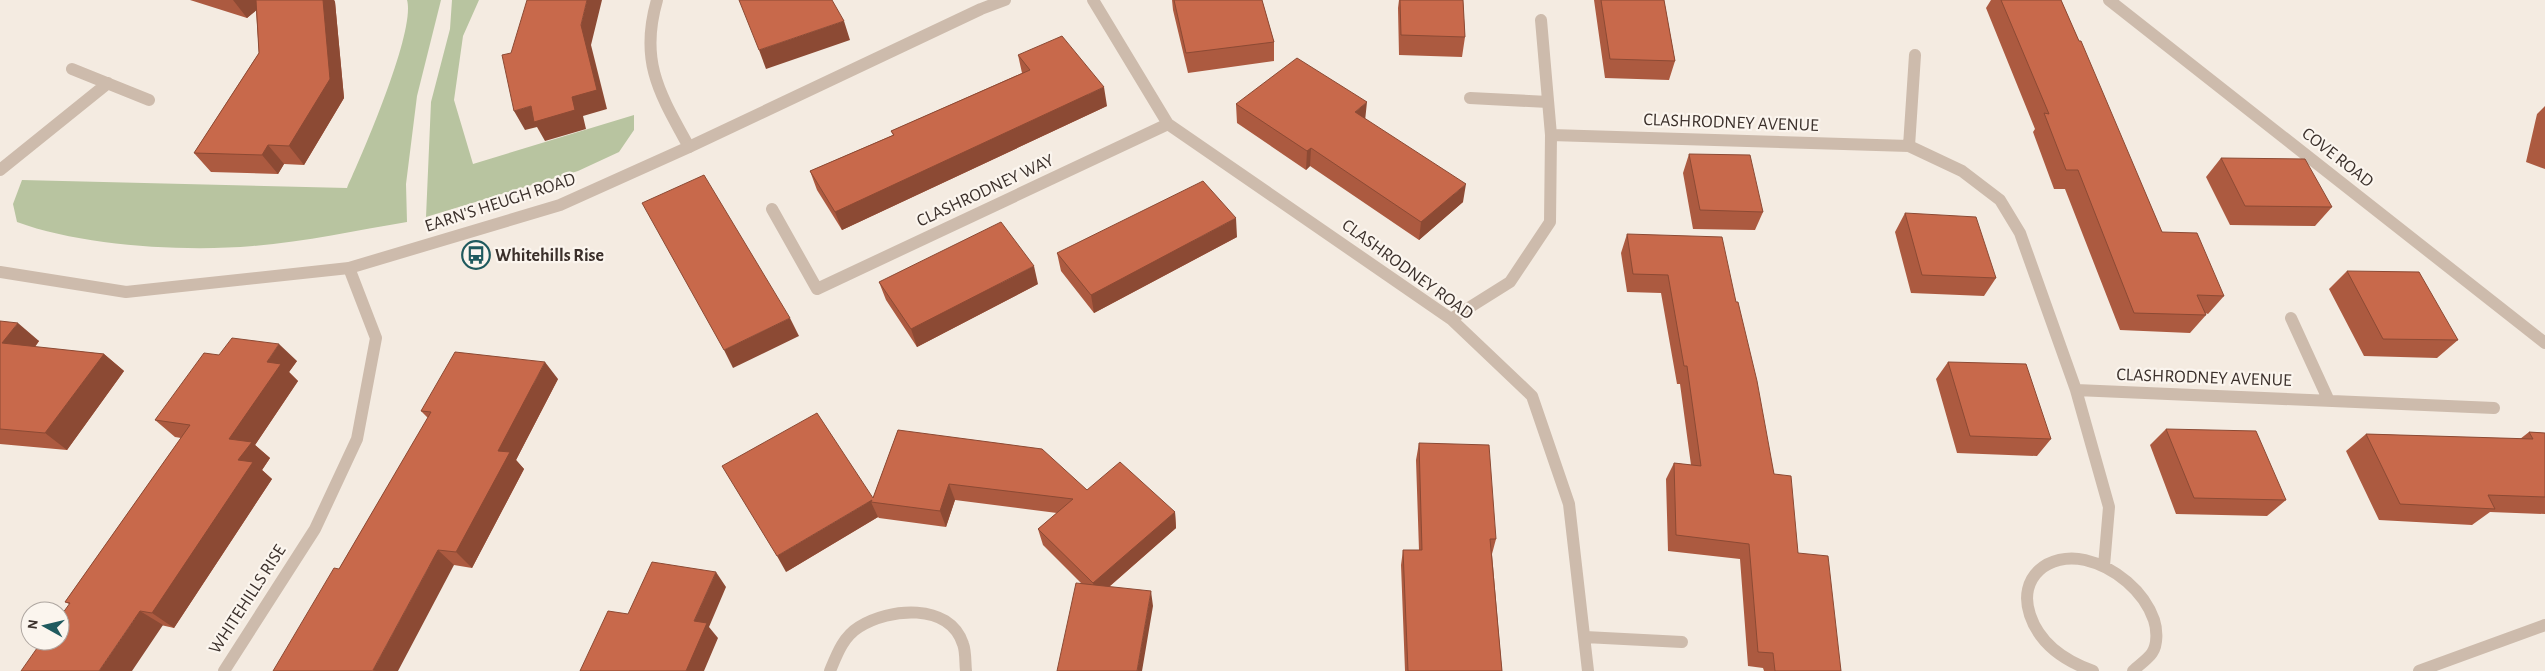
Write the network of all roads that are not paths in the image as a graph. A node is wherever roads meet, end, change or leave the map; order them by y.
1 (657, 0) edge
2 (1005, 0) edge
3 (1092, 0) edge
4 (2109, 0) edge
5 (1541, 20) dead end
6 (1915, 56) dead end
7 (72, 69) dead end
8 (108, 83) junction
9 (1470, 98) dead end
10 (150, 100) dead end
11 (1548, 102) junction
12 (1168, 124) junction
13 (1552, 135) junction
14 (1909, 146) junction
15 (689, 147) junction
16 (0, 170) edge
17 (772, 210) dead end
18 (349, 268) junction
19 (0, 272) edge
20 (2291, 318) dead end
21 (1452, 319) junction
22 (2545, 343) edge
23 (2076, 390) junction
24 (2329, 401) junction
25 (2494, 408) dead end
26 (2104, 566) junction
27 (2545, 625) edge
28 (1585, 638) junction
29 (1682, 642) dead end
30 (224, 671) edge
31 (830, 671) edge
32 (966, 671) edge
33 (1588, 671) edge
34 (2093, 671) edge
35 (2133, 671) edge
36 (2419, 671) edge

1 - 15 street
2 - 15 street, EARN'S HEUGH ROAD
3 - 12 street, CLASHRODNEY ROAD
4 - 22 street, COVE ROAD
5 - 11 street
6 - 14 street
7 - 8 street
8 - 10 street
8 - 16 street
9 - 11 street
11 - 13 street
12 - 17 street, CLASHRODNEY WAY
12 - 21 street, CLASHRODNEY ROAD
13 - 14 street, CLASHRODNEY AVENUE
13 - 21 street
14 - 23 street, CLASHRODNEY AVENUE
15 - 18 street, EARN'S HEUGH ROAD
18 - 19 street, EARN'S HEUGH ROAD
18 - 30 street, WHITEHILLS RISE
20 - 24 street, CLASHRODNEY AVENUE
21 - 28 street, CLASHRODNEY ROAD
23 - 24 street, CLASHRODNEY AVENUE
23 - 26 street, CLASHRODNEY AVENUE
24 - 25 street, CLASHRODNEY AVENUE
26 - 34 street
26 - 35 street
27 - 36 street
28 - 29 street
28 - 33 street, CLASHRODNEY ROAD
31 - 32 street

